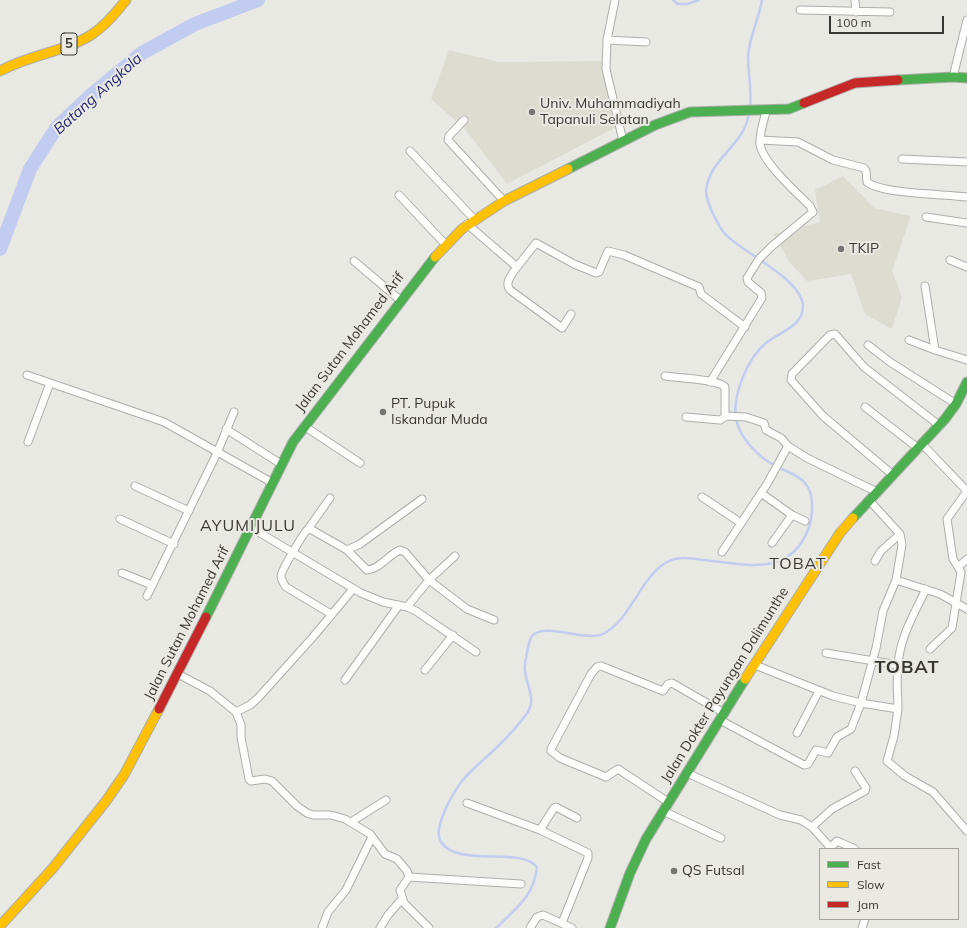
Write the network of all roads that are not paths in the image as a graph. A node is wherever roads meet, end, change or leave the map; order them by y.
1 (126, 0) edge
2 (615, 0) edge
3 (855, 0) edge
4 (800, 10) dead end
5 (856, 12) junction
6 (890, 12) dead end
7 (967, 20) edge
8 (607, 40) junction
9 (646, 42) dead end
10 (0, 71) edge
11 (953, 77) junction
12 (967, 78) edge
13 (762, 111) junction
14 (464, 120) dead end
15 (760, 140) junction
16 (623, 141) junction
17 (410, 151) dead end
18 (902, 158) dead end
19 (967, 162) edge
20 (399, 195) dead end
21 (967, 197) edge
22 (504, 201) junction
23 (926, 217) dead end
24 (471, 222) junction
25 (967, 223) edge
26 (445, 244) junction
27 (950, 260) dead end
28 (354, 261) dead end
29 (517, 266) junction
30 (967, 267) edge
31 (924, 286) dead end
32 (400, 300) junction
33 (571, 314) dead end
34 (745, 327) junction
35 (909, 340) dead end
36 (868, 345) dead end
37 (935, 350) junction
38 (967, 360) edge
39 (26, 375) dead end
40 (665, 376) dead end
41 (710, 382) junction
42 (967, 382) edge
43 (50, 383) junction
44 (956, 404) junction
45 (865, 407) dead end
46 (234, 412) dead end
47 (725, 416) junction
48 (686, 417) dead end
49 (304, 426) junction
50 (940, 426) junction
51 (226, 429) junction
52 (28, 442) dead end
53 (788, 446) junction
54 (921, 447) junction
55 (217, 453) junction
56 (360, 463) dead end
57 (281, 464) junction
58 (893, 475) junction
59 (271, 482) junction
60 (964, 482) edge
61 (135, 486) dead end
62 (967, 491) edge
63 (877, 492) junction
64 (761, 493) junction
65 (702, 497) dead end
66 (330, 498) dead end
67 (422, 499) dead end
68 (869, 500) junction
69 (190, 511) junction
70 (792, 515) junction
71 (120, 519) dead end
72 (805, 521) dead end
73 (741, 523) junction
74 (250, 527) junction
75 (308, 529) junction
76 (900, 534) junction
77 (772, 543) dead end
78 (174, 544) junction
79 (347, 550) junction
80 (294, 552) junction
81 (722, 552) dead end
82 (455, 556) dead end
83 (874, 561) dead end
84 (962, 563) edge
85 (122, 573) dead end
86 (429, 580) junction
87 (896, 580) junction
88 (152, 585) junction
89 (353, 588) junction
90 (926, 589) junction
91 (147, 596) dead end
92 (956, 603) junction
93 (399, 605) junction
94 (407, 606) junction
95 (967, 609) edge
96 (331, 614) junction
97 (494, 620) dead end
98 (453, 635) junction
99 (930, 649) dead end
100 (476, 652) dead end
101 (826, 653) dead end
102 (873, 660) junction
103 (755, 665) junction
104 (898, 665) junction
105 (425, 670) dead end
106 (178, 674) junction
107 (345, 680) dead end
108 (819, 690) junction
109 (861, 703) junction
110 (898, 709) junction
111 (236, 712) junction
112 (722, 716) junction
113 (797, 732) dead end
114 (855, 771) dead end
115 (687, 773) junction
116 (386, 800) dead end
117 (668, 802) junction
118 (467, 803) dead end
119 (663, 811) junction
120 (577, 818) dead end
121 (351, 822) junction
122 (812, 827) junction
123 (540, 830) junction
124 (967, 831) edge
125 (372, 837) junction
126 (721, 838) dead end
127 (829, 848) edge
128 (853, 848) edge
129 (409, 877) junction
130 (521, 884) dead end
131 (402, 900) junction
132 (562, 923) junction
133 (0, 926) edge
134 (322, 928) edge
135 (380, 928) edge
136 (430, 928) edge
137 (530, 928) edge
138 (572, 928) edge
139 (610, 928) edge

1 - 10 main road, 5
2 - 8 street
3 - 5 street
4 - 5 street
5 - 6 street
7 - 11 street
8 - 9 street
8 - 16 street
11 - 12 main road, Jalan Sutan Mohamed Arif
11 - 13 main road, Jalan Sutan Mohamed Arif
13 - 15 street
13 - 16 main road, Jalan Sutan Mohamed Arif
14 - 22 street
15 - 21 street
15 - 34 street
16 - 22 main road, Jalan Sutan Mohamed Arif
17 - 24 street
18 - 19 street
20 - 26 street
22 - 24 main road, Jalan Sutan Mohamed Arif
23 - 25 street
24 - 26 main road, Jalan Sutan Mohamed Arif
24 - 29 street
26 - 32 main road, Jalan Sutan Mohamed Arif
27 - 30 street
28 - 32 street
29 - 33 street
29 - 34 street
31 - 37 street
32 - 49 main road, Jalan Sutan Mohamed Arif
34 - 41 street
35 - 37 street
36 - 44 street
37 - 38 street
39 - 43 street
40 - 41 street
41 - 47 street
42 - 44 main road, Jalan Dokter Payungan Dalimunthe
43 - 52 street
43 - 55 street
44 - 50 main road, Jalan Dokter Payungan Dalimunthe
45 - 54 street
46 - 51 street
47 - 48 street
47 - 53 street
49 - 56 street
49 - 57 main road, Jalan Sutan Mohamed Arif
50 - 54 main road, Jalan Dokter Payungan Dalimunthe
50 - 58 street
51 - 55 street
51 - 57 street
53 - 63 street
53 - 64 street
54 - 58 main road, Jalan Dokter Payungan Dalimunthe
54 - 60 street
55 - 59 street
55 - 69 street
57 - 59 main road, Jalan Sutan Mohamed Arif
58 - 63 main road, Jalan Dokter Payungan Dalimunthe
59 - 74 main road, Jalan Sutan Mohamed Arif
60 - 62 street
61 - 69 street
62 - 84 street
63 - 68 main road, Jalan Dokter Payungan Dalimunthe
64 - 70 street
64 - 73 street
65 - 73 street
66 - 75 street
67 - 79 street
68 - 76 street
68 - 103 main road, Jalan Dokter Payungan Dalimunthe
69 - 78 street
70 - 72 street
70 - 77 street
71 - 78 street
73 - 81 street
74 - 80 street
74 - 106 main road, Jalan Sutan Mohamed Arif
75 - 79 street
75 - 80 street
76 - 83 street
76 - 87 street
78 - 88 street
79 - 86 street
80 - 89 street
80 - 96 street
82 - 86 street
84 - 92 street
85 - 88 street
86 - 94 street
86 - 97 street
87 - 90 street
87 - 102 street
88 - 91 street
89 - 93 street
89 - 96 street
90 - 92 street
90 - 104 street
92 - 95 street
92 - 99 street
93 - 94 street
93 - 107 street
94 - 98 street
96 - 111 street
98 - 100 street
98 - 105 street
101 - 102 street
102 - 104 street
102 - 109 street
103 - 108 street
103 - 112 main road, Jalan Dokter Payungan Dalimunthe
104 - 110 street
106 - 111 street
106 - 133 main road, Jalan Sutan Mohamed Arif
108 - 109 street
108 - 113 street
109 - 110 street
109 - 112 street
110 - 124 street
111 - 121 street
112 - 115 main road, Jalan Dokter Payungan Dalimunthe
112 - 117 street
114 - 122 street
115 - 117 main road, Jalan Dokter Payungan Dalimunthe
115 - 122 street
116 - 121 street
117 - 119 main road, Jalan Dokter Payungan Dalimunthe
118 - 123 street
119 - 126 street
119 - 139 main road, Jalan Dokter Payungan Dalimunthe
120 - 123 street
121 - 125 street
122 - 127 street
123 - 132 street
125 - 129 street
125 - 134 street
127 - 128 street
129 - 130 street
129 - 131 street
131 - 135 street
131 - 136 street
132 - 137 street
132 - 138 street

